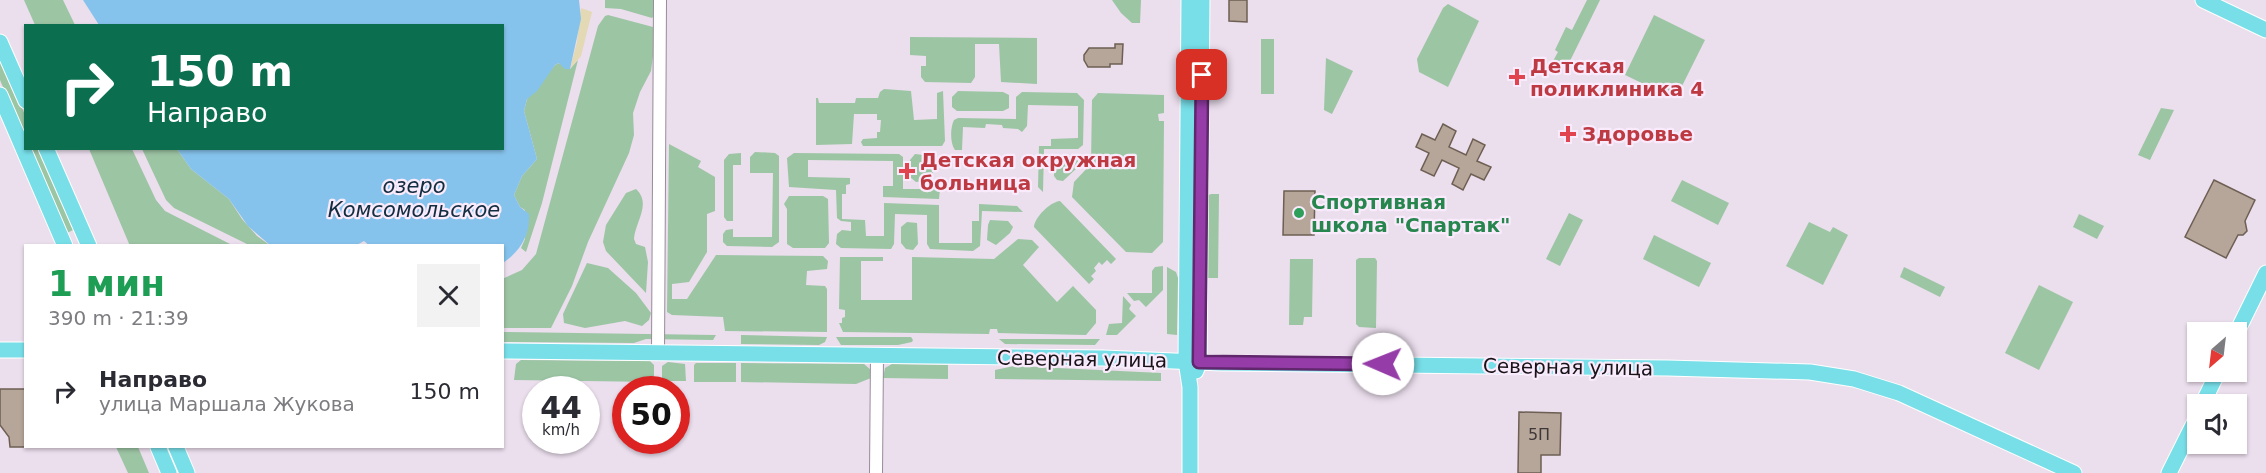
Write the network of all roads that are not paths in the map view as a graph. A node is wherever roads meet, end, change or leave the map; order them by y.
1 (660, 0) edge
2 (1189, 0) edge
3 (1202, 0) edge
4 (2203, 0) edge
5 (2266, 30) edge
6 (0, 42) edge
7 (0, 95) edge
8 (24, 96) edge
9 (47, 150) edge
10 (87, 241) edge
11 (64, 244) edge
12 (2266, 273) edge
13 (1193, 289) junction
14 (2242, 322) edge
15 (0, 350) edge
16 (24, 350) edge
17 (504, 351) edge
18 (658, 353) junction
19 (877, 355) junction
20 (1192, 362) junction
21 (2187, 437) edge
22 (158, 448) edge
23 (176, 448) edge
24 (169, 473) edge
25 (187, 473) edge
26 (876, 473) edge
27 (1190, 473) edge
28 (2074, 473) edge
29 (2169, 473) edge

1 - 18 street
2 - 13 main road
3 - 13 main road
4 - 5 main road
6 - 8 main road
7 - 11 main road
9 - 10 main road
12 - 14 main road
13 - 20 main road
15 - 16 main road
17 - 18 main road, Северная улица
18 - 19 main road, Северная улица
19 - 20 main road, Северная улица
19 - 26 street
20 - 27 main road
20 - 28 main road, Северная улица
21 - 29 main road
22 - 24 main road
23 - 25 main road

